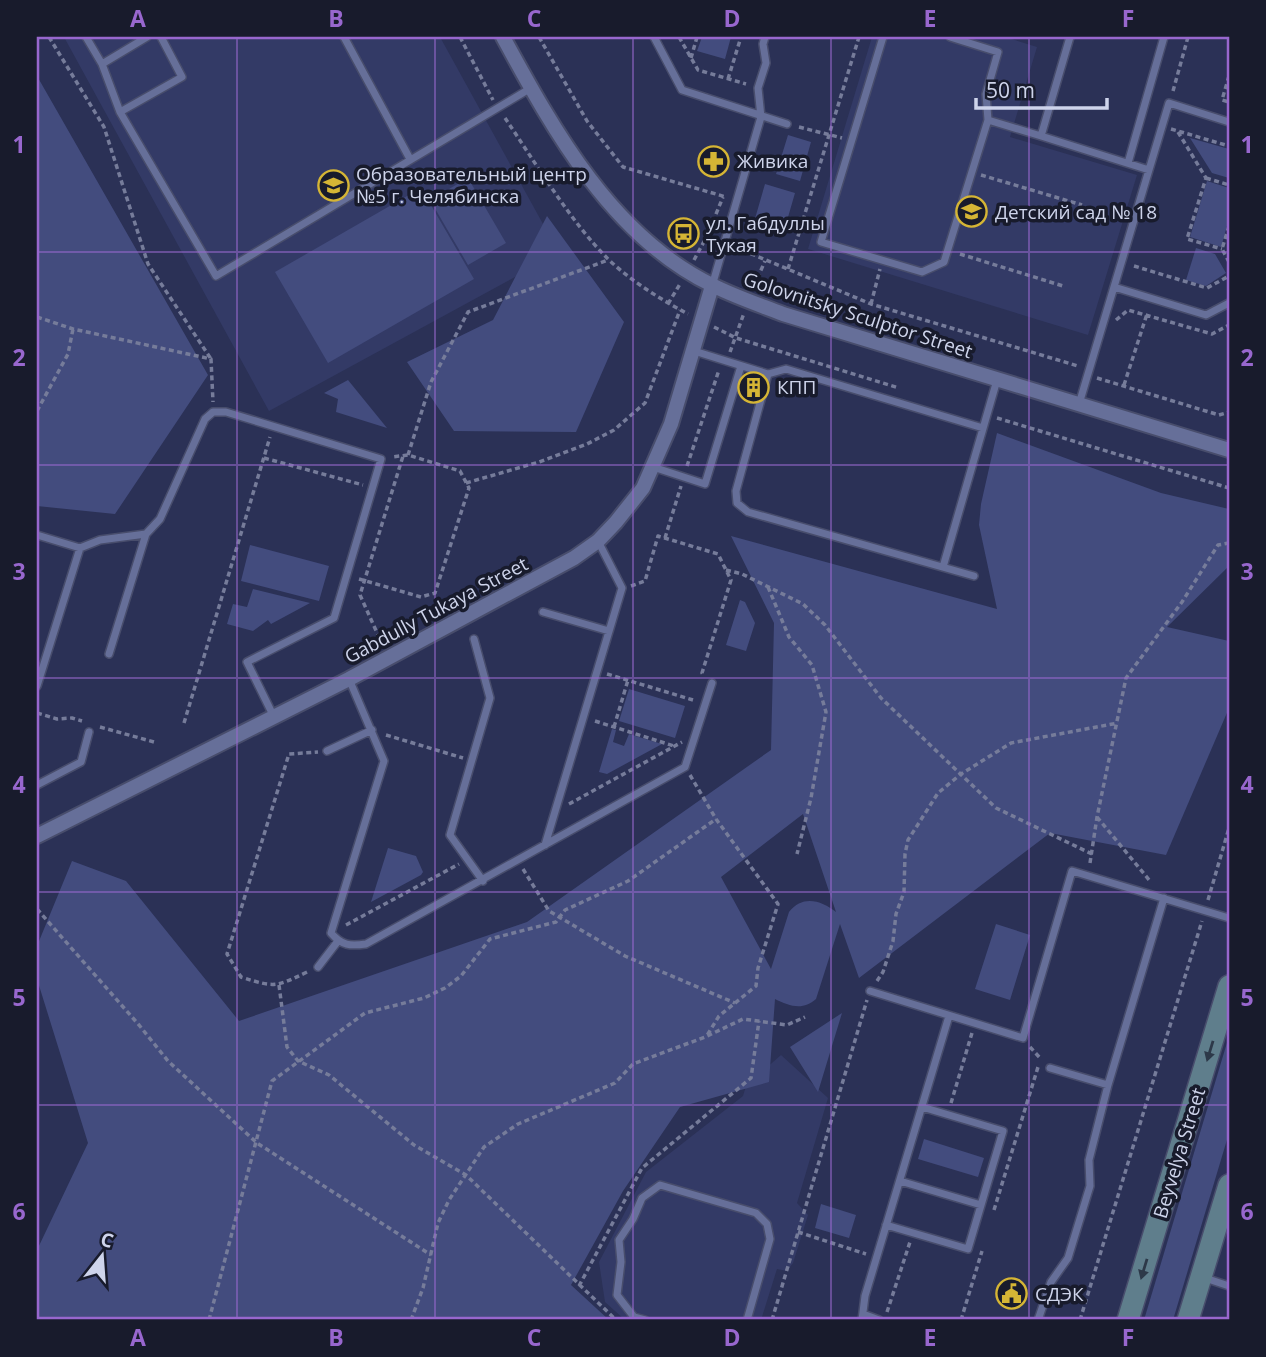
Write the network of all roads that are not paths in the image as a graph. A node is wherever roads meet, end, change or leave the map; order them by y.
1 (86, 37) edge
2 (147, 37) edge
3 (160, 37) edge
4 (344, 37) edge
5 (503, 37) edge
6 (654, 37) edge
7 (765, 37) edge
8 (883, 37) edge
9 (950, 37) edge
10 (1070, 37) edge
11 (1164, 37) edge
12 (102, 64) junction
13 (531, 88) junction
14 (120, 112) junction
15 (761, 117) junction
16 (988, 120) junction
17 (1229, 122) edge
18 (786, 124) road end
19 (1041, 136) junction
20 (410, 159) junction
21 (1128, 163) junction
22 (1149, 170) junction
23 (712, 286) junction
24 (1114, 287) junction
25 (1229, 303) edge
26 (694, 351) junction
27 (741, 366) junction
28 (768, 374) junction
29 (997, 380) junction
30 (1079, 404) junction
31 (983, 428) junction
32 (1229, 450) edge
33 (652, 467) junction
34 (145, 534) junction
35 (37, 535) edge
36 (598, 541) junction
37 (80, 548) junction
38 (943, 567) junction
39 (974, 576) dead end
40 (542, 612) dead end
41 (609, 631) junction
42 (474, 639) dead end
43 (109, 654) dead end
44 (349, 679) junction
45 (712, 683) road end
46 (37, 686) edge
47 (274, 717) junction
48 (372, 730) junction
49 (89, 732) dead end
50 (327, 751) road end
51 (37, 785) edge
52 (37, 836) edge
53 (545, 845) junction
54 (483, 881) junction
55 (1164, 898) junction
56 (1229, 918) edge
57 (338, 941) junction
58 (318, 967) road end
59 (1229, 986) edge
60 (870, 990) road end
61 (949, 1016) junction
62 (1050, 1068) dead end
63 (1108, 1085) junction
64 (922, 1107) junction
65 (900, 1181) junction
66 (1229, 1185) edge
67 (981, 1206) junction
68 (886, 1225) junction
69 (1201, 1277) junction
70 (1229, 1286) edge
71 (863, 1317) edge
72 (645, 1320) edge
73 (747, 1320) edge
74 (882, 1320) edge
75 (1038, 1320) edge
76 (1128, 1320) edge
77 (1188, 1320) edge

1 - 12 lane
2 - 12 lane
3 - 14 lane
4 - 20 lane
5 - 13 street, Golovnitsky Sculptor Street
6 - 15 lane
7 - 15 lane
8 - 16 lane
9 - 16 lane
10 - 19 lane
11 - 21 lane
12 - 14 lane
13 - 20 lane
13 - 23 street, Golovnitsky Sculptor Street
14 - 20 lane
15 - 18 lane
15 - 23 lane
16 - 19 lane
17 - 22 lane
19 - 21 lane
21 - 22 lane
22 - 24 lane
23 - 26 street, Gabdully Tukaya Street
23 - 29 street, Golovnitsky Sculptor Street
24 - 25 lane
24 - 30 lane
26 - 27 lane
26 - 33 street, Gabdully Tukaya Street
27 - 28 lane
27 - 33 lane
28 - 31 lane
28 - 38 lane
29 - 30 street, Golovnitsky Sculptor Street
29 - 31 lane
30 - 32 street, Golovnitsky Sculptor Street
31 - 38 lane
33 - 36 street, Gabdully Tukaya Street
34 - 37 lane
34 - 43 lane
34 - 47 lane
35 - 37 lane
36 - 41 lane
36 - 44 street, Gabdully Tukaya Street
37 - 46 lane
38 - 39 lane
40 - 41 lane
41 - 53 lane
42 - 54 lane
44 - 47 street, Gabdully Tukaya Street
44 - 48 lane
45 - 53 lane
47 - 52 street, Gabdully Tukaya Street
48 - 50 lane
48 - 57 lane
49 - 51 lane
53 - 54 lane
54 - 57 lane
55 - 56 lane
55 - 61 lane
55 - 63 lane
57 - 58 lane
59 -> 76 main road, Beyvelya Street
60 - 61 lane
61 - 64 lane
62 - 63 lane
63 - 75 lane
64 - 65 lane
64 - 67 lane
65 - 67 lane
65 - 68 lane
66 - 69 main road
67 - 68 lane
68 - 71 lane
69 - 70 lane
69 - 77 main road
71 - 74 lane
72 - 73 lane

